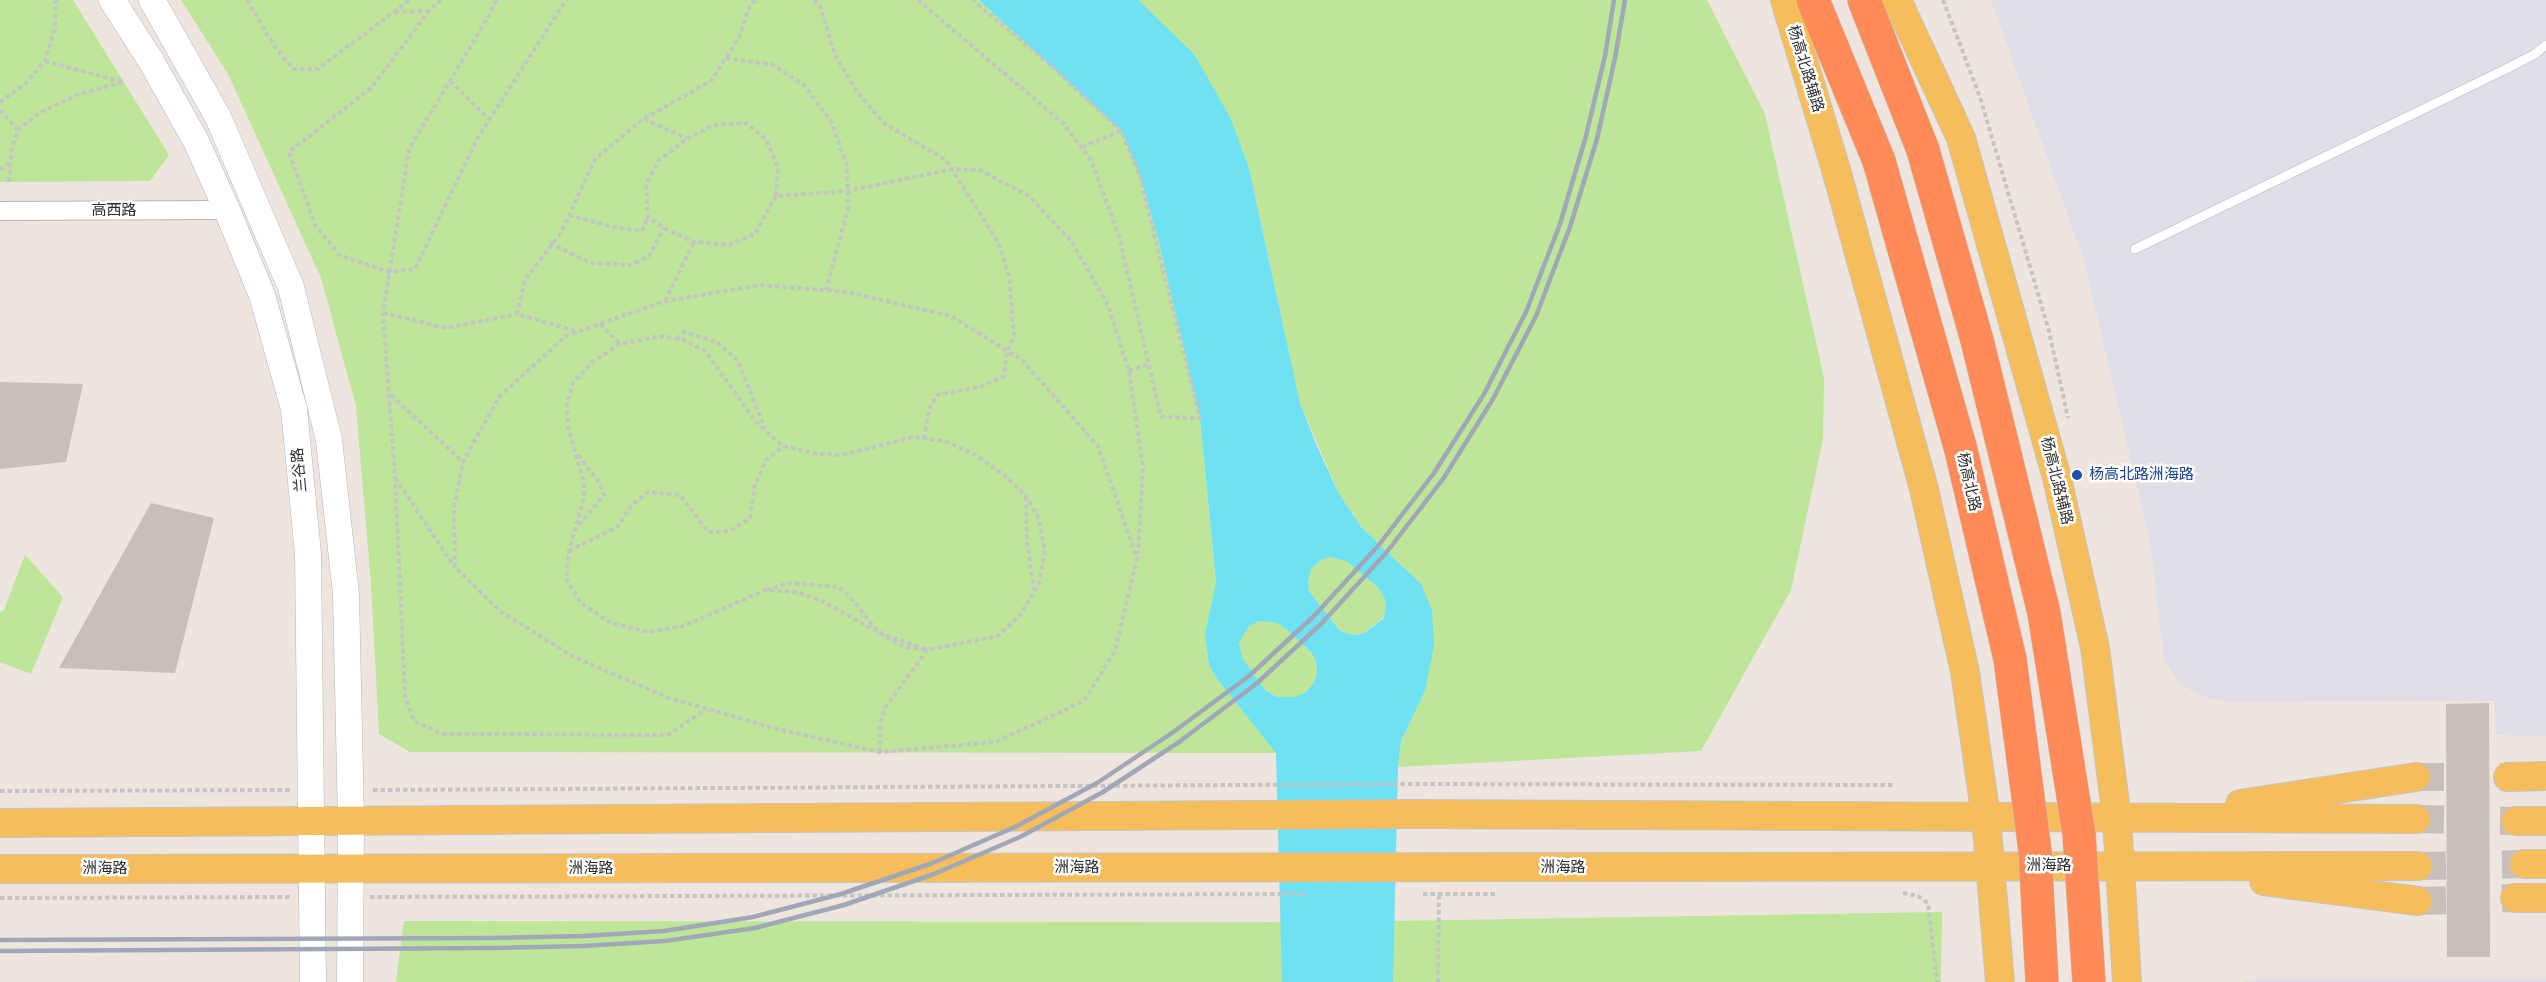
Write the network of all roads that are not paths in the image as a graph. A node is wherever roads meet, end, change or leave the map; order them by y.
1 (112, 0) edge
2 (152, 0) edge
3 (1785, 0) edge
4 (1813, 0) edge
5 (1864, 0) edge
6 (1898, 0) edge
7 (2546, 45) edge
8 (227, 210) junction
9 (0, 212) edge
10 (2135, 249) dead end
11 (2546, 776) edge
12 (2416, 777) tunnel mouth
13 (2508, 777) tunnel mouth
14 (1986, 817) junction
15 (2151, 817) junction
16 (2117, 819) junction
17 (2416, 819) tunnel mouth
18 (2516, 820) tunnel mouth
19 (311, 821) junction
20 (351, 821) junction
21 (2546, 821) edge
22 (0, 823) edge
23 (2120, 866) junction
24 (2418, 866) tunnel mouth
25 (1990, 867) junction
26 (2154, 867) junction
27 (0, 869) edge
28 (311, 869) junction
29 (351, 869) junction
30 (2515, 898) tunnel mouth
31 (2546, 898) edge
32 (2418, 901) tunnel mouth
33 (313, 982) edge
34 (350, 982) edge
35 (2000, 982) edge
36 (2042, 982) edge
37 (2089, 982) edge
38 (2127, 982) edge

1 - 8 street, 兰谷路
2 - 20 street
3 - 14 main road, 杨高北路辅路
4 - 36 highway, 杨高北路, bridge
5 - 37 highway, bridge
6 - 16 main road, 杨高北路辅路
7 - 10 lane
8 - 9 street, 高西路
8 - 19 street, 兰谷路
11 - 13 main road
12 - 15 main road
14 - 16 main road
14 - 20 main road
14 - 25 main road, 杨高北路辅路
15 - 16 main road
15 - 17 main road
16 - 23 main road, 杨高北路辅路
18 - 21 main road
19 - 20 main road
19 - 22 main road
19 - 28 street, 兰谷路
20 - 29 street
23 - 25 main road, 洲海路
23 - 26 main road, 洲海路
23 - 38 main road, 杨高北路辅路
24 - 26 main road, 洲海路
25 - 29 main road, 洲海路
25 - 35 main road, 杨高北路辅路
26 - 32 main road, 洲海路
27 - 28 main road, 洲海路
28 - 29 main road, 洲海路
28 - 33 street, 兰谷路
29 - 34 street
30 - 31 main road

